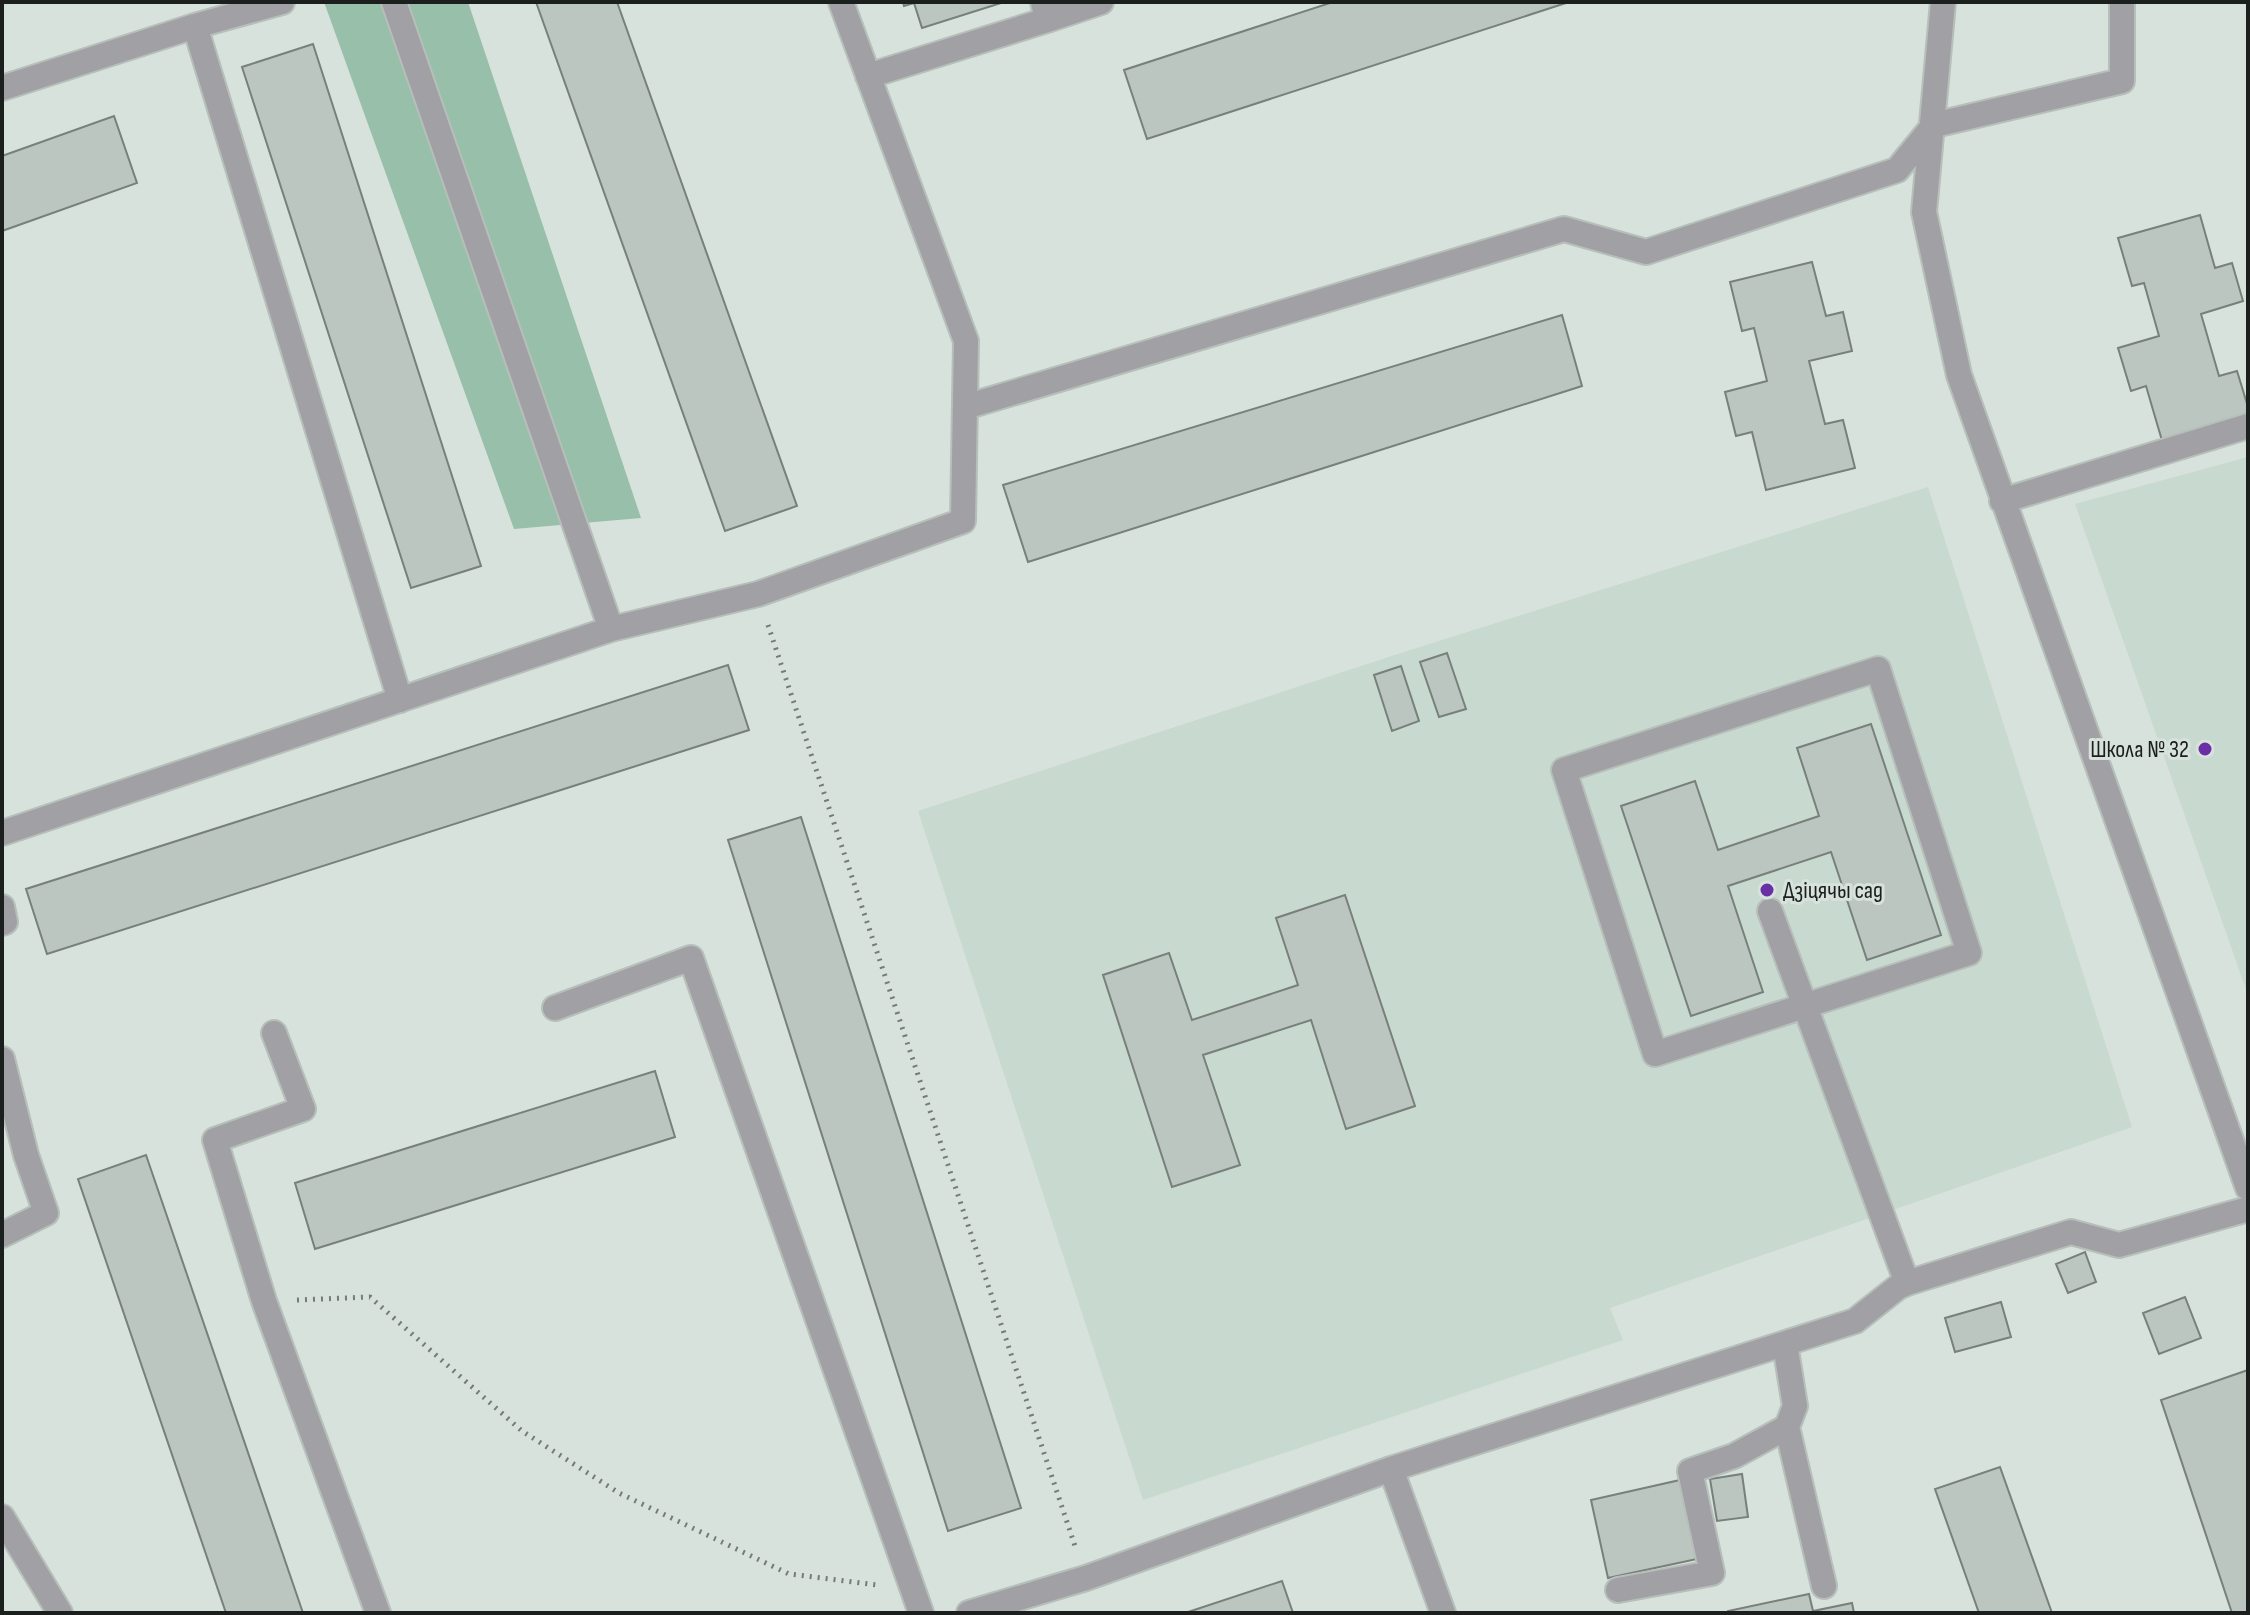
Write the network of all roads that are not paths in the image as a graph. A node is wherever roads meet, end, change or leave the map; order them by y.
1 (282, 2) edge
2 (394, 2) edge
3 (841, 2) edge
4 (1101, 2) edge
5 (1943, 2) edge
6 (2122, 2) edge
7 (1045, 11) edge
8 (195, 26) junction
9 (868, 76) junction
10 (2, 88) edge
11 (1934, 125) junction
12 (965, 407) junction
13 (2248, 426) edge
14 (2002, 501) junction
15 (611, 629) junction
16 (400, 700) junction
17 (2, 833) edge
18 (2, 907) edge
19 (1770, 911) dead end
20 (2, 923) edge
21 (1804, 1006) junction
22 (555, 1008) dead end
23 (274, 1033) dead end
24 (2, 1059) edge
25 (2248, 1188) edge
26 (2248, 1209) edge
27 (2, 1235) edge
28 (1907, 1283) junction
29 (1785, 1344) junction
30 (1787, 1427) junction
31 (1391, 1469) junction
32 (2, 1517) edge
33 (1824, 1586) dead end
34 (1618, 1590) dead end
35 (917, 1601) edge
36 (60, 1613) edge
37 (378, 1613) edge
38 (969, 1613) edge
39 (1443, 1613) edge

1 - 8 street
2 - 15 street
3 - 9 street
4 - 7 street
5 - 11 street
6 - 11 street
7 - 9 street
8 - 10 street
8 - 16 street
9 - 12 street
11 - 12 street
11 - 14 street
12 - 15 street
13 - 14 street
14 - 25 street
15 - 16 street
16 - 17 street
18 - 20 street
19 - 21 street
21 - 21 street
21 - 28 street
22 - 35 street
23 - 37 street
24 - 27 street
26 - 28 street
28 - 29 street
29 - 30 street
29 - 31 street
30 - 33 street
30 - 34 street
31 - 38 street
31 - 39 street
32 - 36 street

